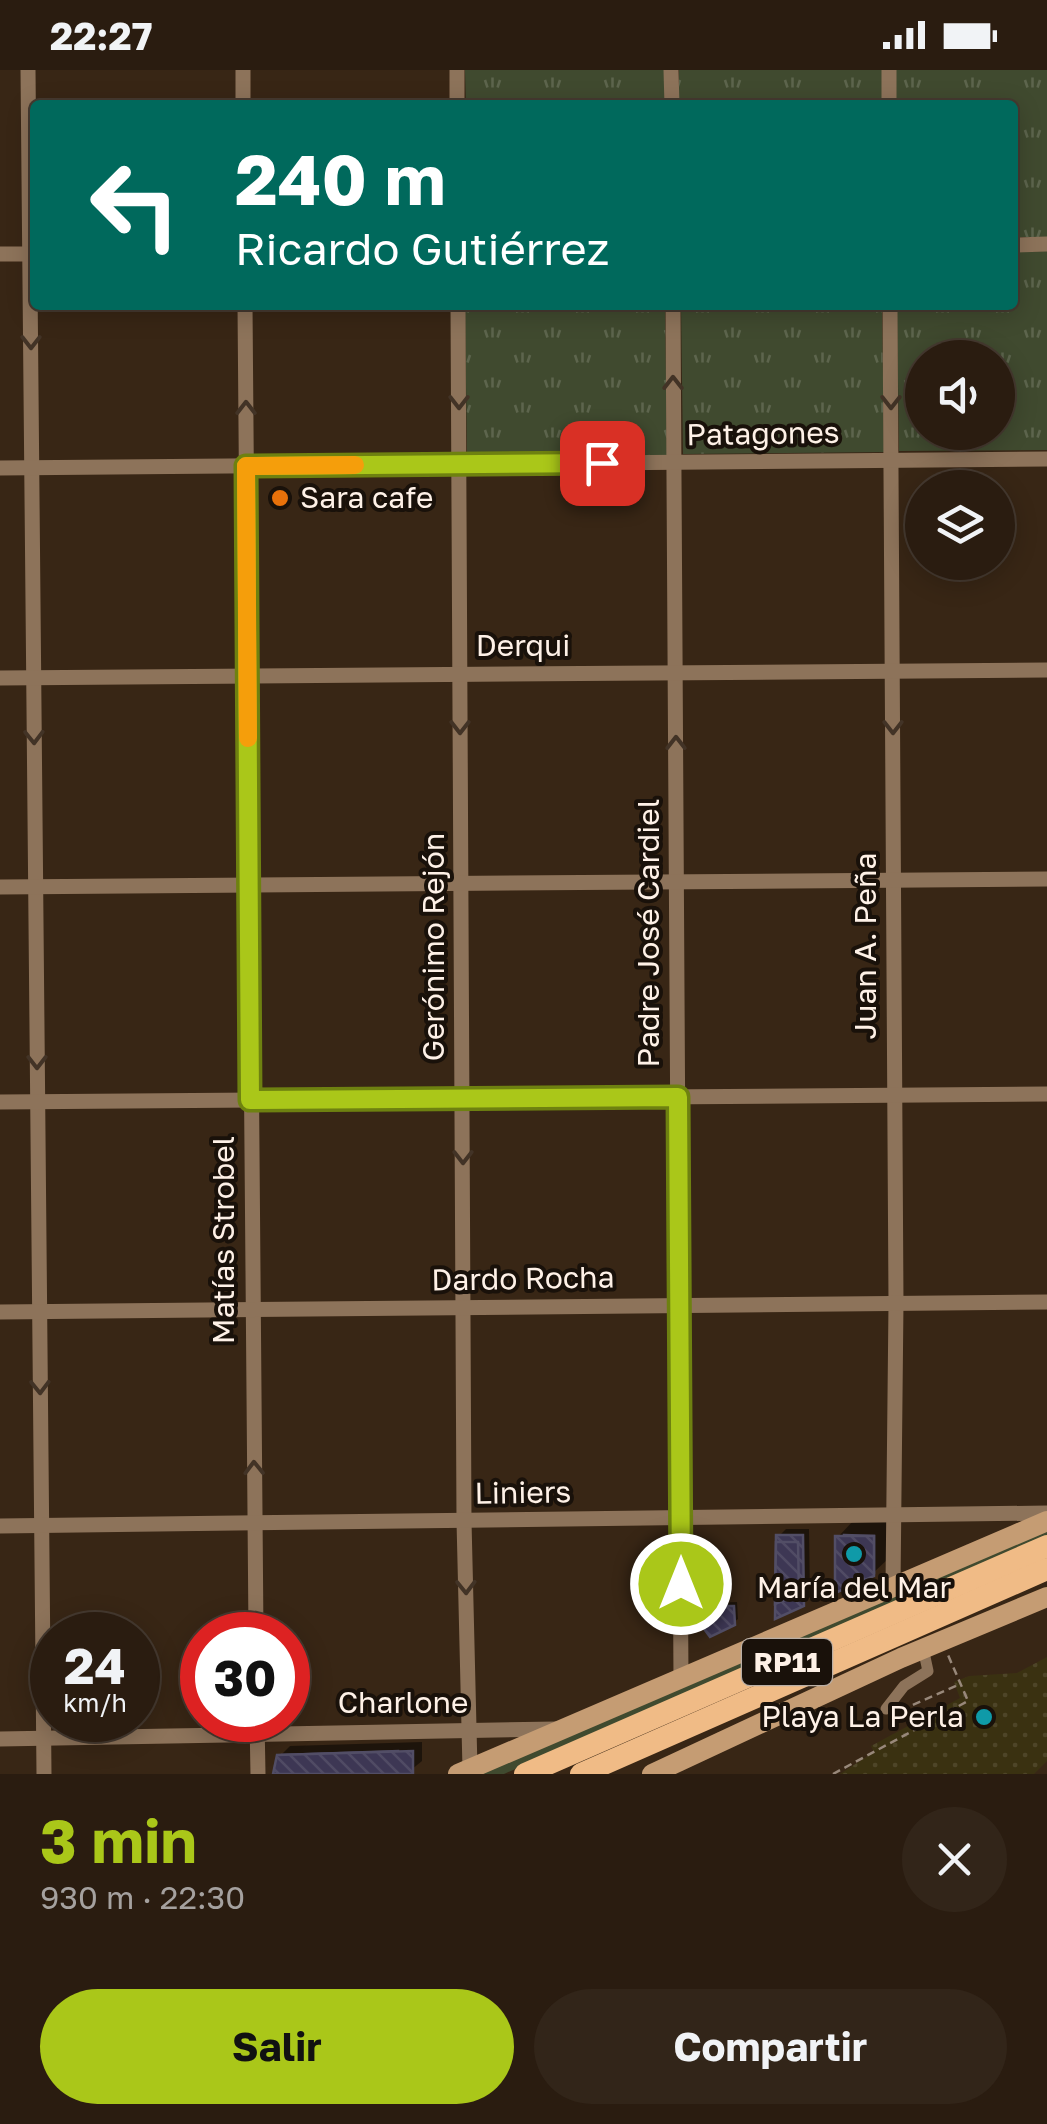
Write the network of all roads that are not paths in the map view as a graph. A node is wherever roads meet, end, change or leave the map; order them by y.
1 (28, 70) edge
2 (243, 70) edge
3 (457, 70) edge
4 (671, 70) edge
5 (888, 70) edge
6 (243, 100) edge
7 (458, 100) edge
8 (672, 100) edge
9 (889, 100) edge
10 (30, 162) edge
11 (1018, 244) edge
12 (1047, 244) edge
13 (0, 254) edge
14 (30, 254) edge
15 (32, 310) edge
16 (245, 310) edge
17 (458, 310) edge
18 (673, 310) edge
19 (890, 310) edge
20 (1047, 459) edge
21 (891, 460) junction
22 (674, 462) junction
23 (459, 464) junction
24 (246, 466) junction
25 (0, 468) edge
26 (32, 468) junction
27 (892, 670) junction
28 (1047, 670) edge
29 (675, 673) junction
30 (460, 674) junction
31 (248, 676) junction
32 (34, 677) junction
33 (0, 678) edge
34 (1047, 879) edge
35 (894, 880) junction
36 (676, 882) junction
37 (461, 884) junction
38 (249, 885) junction
39 (0, 887) edge
40 (36, 887) junction
41 (1047, 1094) edge
42 (895, 1095) junction
43 (678, 1097) junction
44 (462, 1098) junction
45 (250, 1100) junction
46 (0, 1102) edge
47 (37, 1102) junction
48 (1047, 1302) edge
49 (896, 1303) junction
50 (679, 1306) junction
51 (463, 1308) junction
52 (252, 1310) junction
53 (0, 1312) edge
54 (40, 1312) junction
55 (893, 1516) junction
56 (1047, 1517) edge
57 (680, 1519) junction
58 (464, 1521) junction
59 (254, 1523) junction
60 (42, 1525) junction
61 (0, 1526) edge
62 (1047, 1546) edge
63 (1047, 1569) edge
64 (893, 1586) junction
65 (1047, 1597) edge
66 (43, 1612) edge
67 (256, 1612) edge
68 (924, 1648) junction
69 (681, 1680) junction
70 (886, 1709) road end
71 (310, 1727) edge
72 (567, 1728) junction
73 (469, 1730) junction
74 (0, 1739) edge
75 (30, 1739) edge
76 (44, 1742) edge
77 (257, 1742) edge
78 (464, 1771) edge
79 (44, 1774) edge
80 (258, 1774) edge
81 (525, 1774) edge
82 (581, 1774) edge
83 (652, 1774) edge

1 - 10 street
2 - 6 street
3 - 7 street
4 - 8 street
5 - 9 street
11 - 12 street
13 - 14 street
15 -> 26 street
24 -> 16 street, Matías Strobel
17 -> 23 street, Gerónimo Rejón
22 -> 18 street, Padre José Cardiel
19 -> 21 street, Juan A. Peña
20 - 21 street, Patagones
21 - 22 street, Patagones
21 - 27 street, Juan A. Peña
22 - 23 street, Patagones
22 - 29 street, Padre José Cardiel
23 - 24 street, Patagones
23 - 30 street, Gerónimo Rejón
24 - 26 street, Patagones
24 - 31 street, Matías Strobel
25 - 26 street, Patagones
26 - 32 street
27 - 28 street, Derqui
27 - 29 street, Derqui
27 -> 35 street, Juan A. Peña
29 - 30 street, Derqui
36 -> 29 street, Padre José Cardiel
30 - 31 street, Derqui
30 -> 37 street, Gerónimo Rejón
31 - 32 street, Derqui
31 - 38 street, Matías Strobel
32 - 33 street, Derqui
32 -> 40 street
34 - 35 street
35 - 36 street
35 - 42 street, Juan A. Peña
36 - 37 street
36 - 43 street, Padre José Cardiel
37 - 38 street
37 - 44 street, Gerónimo Rejón
38 - 40 street
38 - 45 street, Matías Strobel
39 - 40 street
40 -> 47 street
41 - 42 street
42 - 43 street
42 - 49 street, Juan A. Peña
43 - 44 street
43 - 50 street, Padre José Cardiel
44 - 45 street
44 -> 51 street, Gerónimo Rejón
45 - 47 street
45 - 52 street, Matías Strobel
46 - 47 street
47 - 54 street
48 - 49 street, Dardo Rocha
49 - 50 street, Dardo Rocha
49 - 55 street, Juan A. Peña
50 - 51 street, Dardo Rocha
50 - 57 street, Padre José Cardiel
51 - 52 street, Dardo Rocha
51 - 58 street, Gerónimo Rejón
52 - 54 street, Dardo Rocha
59 -> 52 street, Matías Strobel
53 - 54 street, Dardo Rocha
54 -> 60 street
55 - 56 street, Liniers
55 - 57 street, Liniers
55 - 64 street, Juan A. Peña
56 - 64 main road
57 - 58 street, Liniers
57 - 69 street, Padre José Cardiel
58 - 59 street, Liniers
58 -> 73 street, Gerónimo Rejón
59 - 60 street, Liniers
59 - 67 street, Matías Strobel
60 - 61 street, Liniers
60 - 66 street
62 - 81 main road, RP11
63 - 82 main road, RP11
64 - 69 main road
65 - 68 main road
68 - 70 street
68 - 83 main road
69 - 72 main road
71 - 73 street, Charlone
72 - 73 street, Charlone
72 - 78 main road
73 - 78 street, Gerónimo Rejón
74 - 75 street, Charlone
76 - 79 street
77 - 80 street

